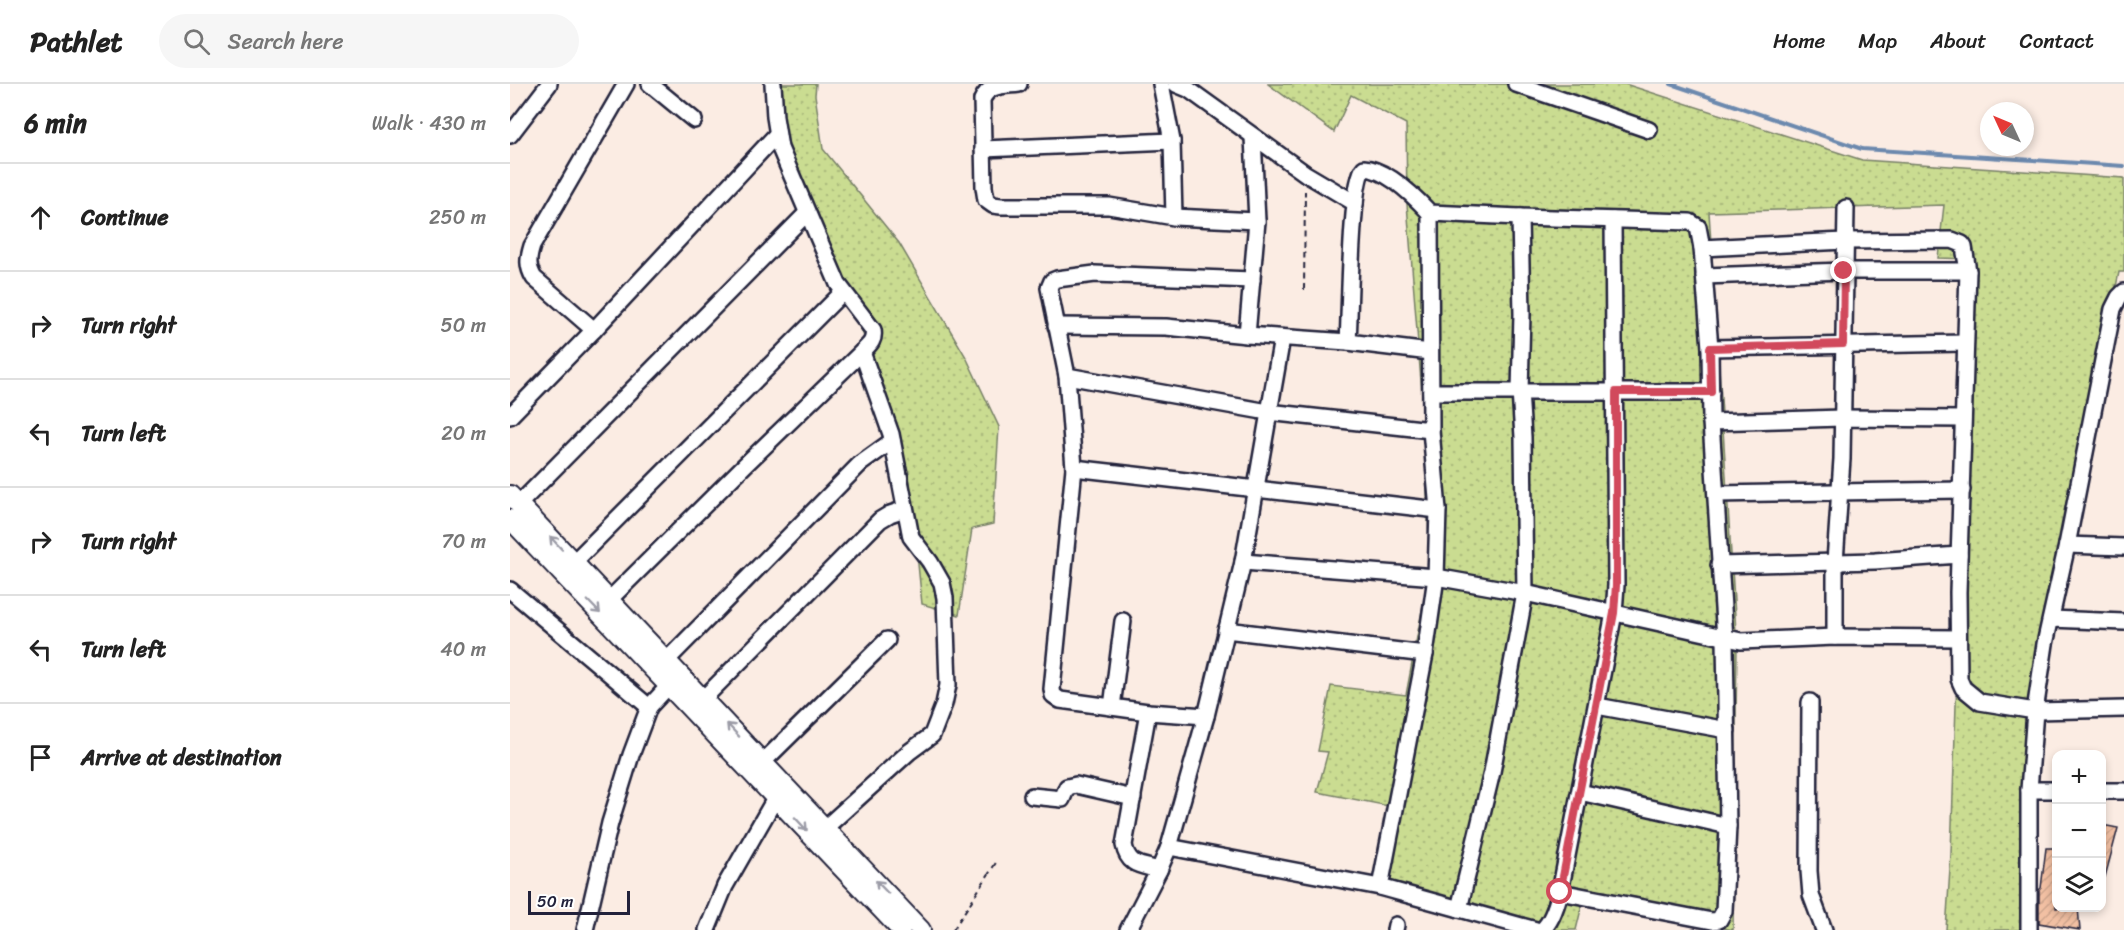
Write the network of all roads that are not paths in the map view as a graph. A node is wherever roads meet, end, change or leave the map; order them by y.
1 (549, 84) edge
2 (626, 84) edge
3 (650, 84) edge
4 (773, 84) edge
5 (1019, 84) edge
6 (1161, 84) edge
7 (1176, 84) edge
8 (1516, 84) edge
9 (694, 120) dead end
10 (1648, 130) dead end
11 (777, 134) junction
12 (510, 135) edge
13 (1253, 137) junction
14 (1172, 141) junction
15 (983, 149) junction
16 (1355, 203) junction
17 (1846, 208) dead end
18 (807, 213) junction
19 (1430, 213) junction
20 (1174, 217) junction
21 (1520, 218) junction
22 (1613, 220) junction
23 (1257, 221) junction
24 (1845, 241) junction
25 (1702, 248) junction
26 (1844, 271) junction
27 (1968, 271) junction
28 (1704, 276) junction
29 (1252, 280) junction
30 (843, 291) junction
31 (2124, 292) edge
32 (1056, 326) junction
33 (594, 330) junction
34 (1247, 335) junction
35 (1282, 338) junction
36 (1348, 342) junction
37 (1965, 343) junction
38 (1843, 344) junction
39 (1710, 348) junction
40 (862, 352) junction
41 (1430, 352) junction
42 (1067, 376) junction
43 (1520, 391) junction
44 (1431, 392) junction
45 (1616, 392) junction
46 (1711, 392) junction
47 (1268, 412) junction
48 (510, 416) edge
49 (1841, 418) junction
50 (1963, 419) junction
51 (1711, 422) junction
52 (1431, 430) junction
53 (892, 441) junction
54 (1074, 468) junction
55 (1256, 490) junction
56 (1962, 490) junction
57 (1839, 492) junction
58 (1716, 494) junction
59 (513, 506) edge
60 (905, 509) junction
61 (1438, 510) junction
62 (2067, 545) junction
63 (2124, 547) edge
64 (1959, 555) junction
65 (574, 562) junction
66 (1243, 562) junction
67 (1834, 562) junction
68 (1719, 565) junction
69 (1436, 577) junction
70 (510, 590) edge
71 (1525, 593) junction
72 (609, 600) junction
73 (1614, 613) junction
74 (2051, 619) junction
75 (1124, 621) dead end
76 (2124, 622) edge
77 (1226, 630) junction
78 (1835, 637) junction
79 (1958, 638) junction
80 (1725, 639) junction
81 (887, 640) dead end
82 (1425, 654) junction
83 (667, 660) junction
84 (674, 680) junction
85 (704, 699) junction
86 (1810, 702) dead end
87 (1597, 706) junction
88 (649, 707) junction
89 (1113, 707) junction
90 (2124, 709) edge
91 (2035, 711) junction
92 (1148, 712) junction
93 (1206, 716) junction
94 (1727, 730) junction
95 (763, 762) junction
96 (2029, 790) junction
97 (2052, 790) edge
98 (2106, 791) edge
99 (2124, 791) edge
100 (1580, 792) junction
101 (1032, 796) dead end
102 (776, 797) junction
103 (1133, 798) junction
104 (1728, 826) junction
105 (825, 828) junction
106 (1169, 847) junction
107 (1160, 870) junction
108 (1380, 887) junction
109 (1560, 892) junction
110 (1459, 909) junction
111 (1481, 923) edge
112 (1712, 925) edge
113 (585, 930) edge
114 (707, 930) edge
115 (901, 930) edge
116 (921, 930) edge
117 (1128, 930) edge
118 (1536, 930) edge
119 (1542, 930) edge
120 (1824, 930) edge
121 (2029, 930) edge

1 - 12 street
2 - 33 street
3 - 9 street
4 - 11 street
5 - 15 street
6 - 14 street
7 - 13 street
8 - 10 street
11 - 18 street
11 - 33 street
13 - 16 street
13 - 23 street
14 - 15 street
14 - 20 street
15 - 20 street
16 - 19 street
16 - 36 street
17 - 24 street
18 - 30 street
18 - 59 street
19 - 21 street
19 - 41 street
20 - 23 street
21 - 22 street
21 - 43 street
22 - 25 street
22 - 45 street
23 - 29 street
24 - 25 street
24 - 26 street
24 - 27 street
25 - 28 street
26 - 27 street
26 - 28 street
26 - 38 street
27 - 37 street
28 - 39 street
29 - 32 street
29 - 34 street
30 - 40 street
30 - 65 street
31 - 62 street
32 - 34 street
32 - 42 street
33 - 48 street
34 - 35 street
35 - 36 street
35 - 47 street
36 - 41 street
37 - 38 street
37 - 50 street
38 - 39 street
38 - 49 street
39 - 46 street
40 - 53 street
40 - 72 street
41 - 44 street
42 - 47 street
42 - 54 street
43 - 44 street
43 - 45 street
43 - 71 street
44 - 52 street
45 - 46 street
45 - 73 street
46 - 51 street
47 - 52 street
47 - 55 street
49 - 50 street
49 - 51 street
49 - 57 street
50 - 56 street
51 - 58 street
52 - 61 street
53 - 60 street
53 - 83 street
54 - 55 street
54 - 89 street
55 - 61 street
55 - 66 street
56 - 57 street
56 - 64 street
57 - 58 street
57 - 67 street
58 - 68 street
65 -> 59 street
59 -> 84 street
60 - 85 street
60 - 105 street
61 - 69 street
62 - 63 street
62 - 74 street
64 - 67 street
64 - 79 street
65 - 72 street
66 - 69 street
66 - 77 street
67 - 68 street
67 - 78 street
68 - 80 street
69 - 71 street
69 - 82 street
70 - 88 street
71 - 73 street
71 - 110 street
72 - 83 street
73 - 80 street
73 - 87 street
74 - 76 street
74 - 91 street
75 - 89 street
77 - 82 street
77 - 93 street
78 - 79 street
78 - 80 street
79 - 91 street
80 - 94 street
81 - 95 street
82 - 108 street
83 - 84 street
84 - 85 street
84 - 88 street
84 - 102 street
95 -> 85 street
86 - 120 street
87 - 94 street
87 - 100 street
88 - 113 street
89 - 92 street
90 - 91 street
91 - 96 street
92 - 93 street
92 - 103 street
93 - 106 street
94 - 104 street
95 - 105 street
96 - 97 street
96 - 121 street
98 - 99 street
100 - 104 street
100 - 109 street
101 - 103 street
102 - 114 street
102 -> 115 street
103 - 107 street
104 - 112 street
116 -> 105 street
106 - 107 street
106 - 108 street
107 - 117 street
108 - 110 street
109 - 112 street
109 - 119 street
110 - 111 street
111 - 118 street

